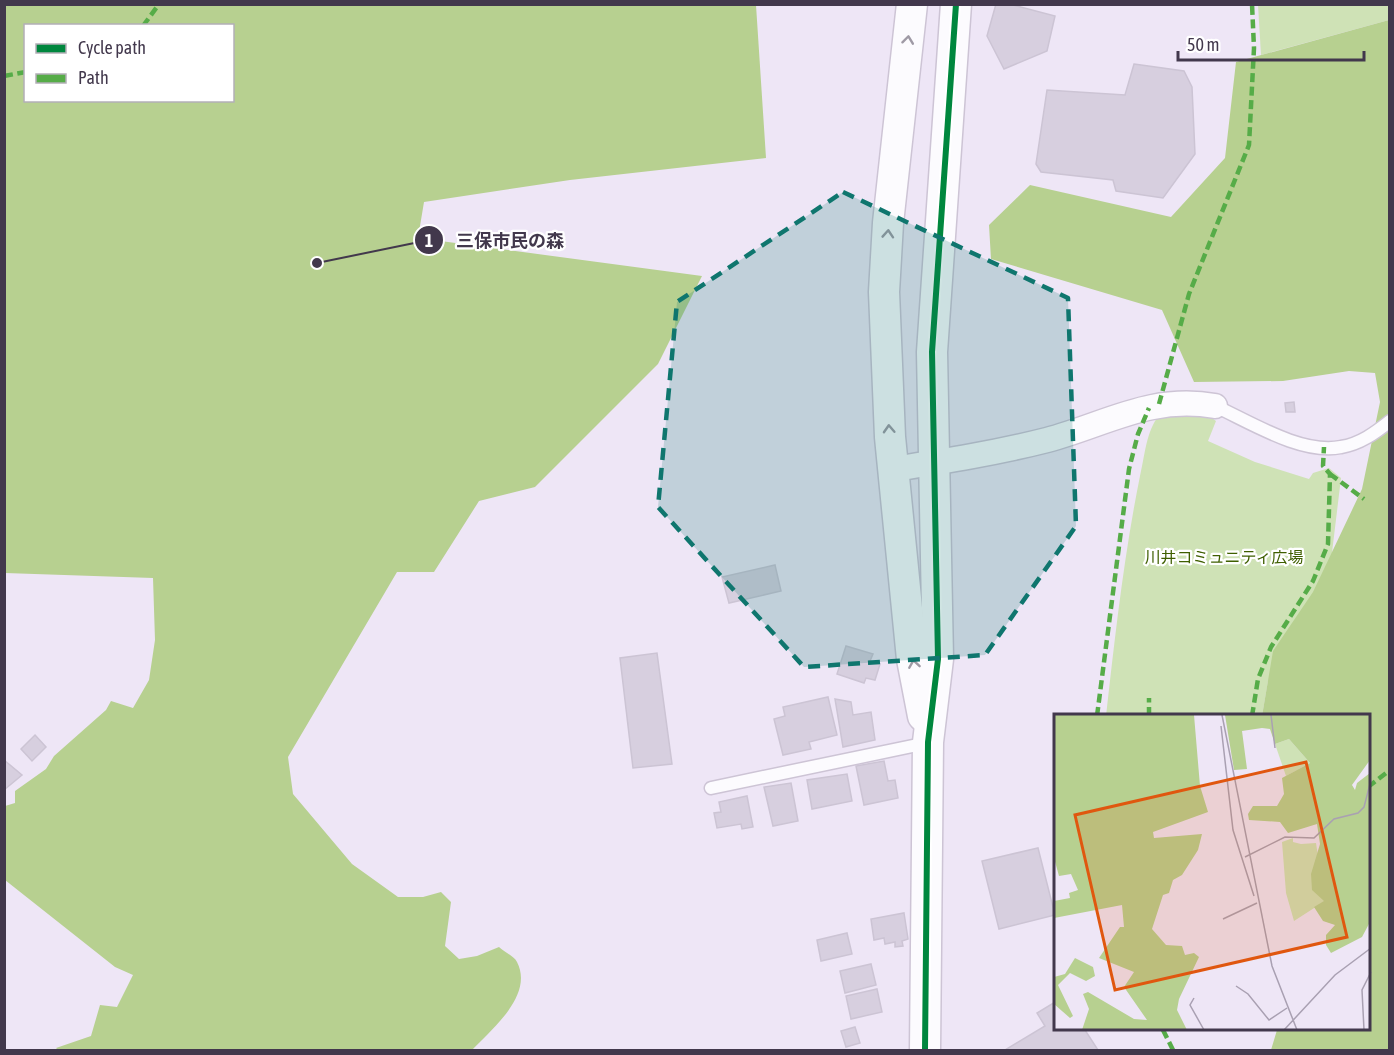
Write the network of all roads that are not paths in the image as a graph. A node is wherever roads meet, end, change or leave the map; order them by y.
1 (912, 4) edge
2 (956, 4) edge
3 (900, 117) junction
4 (949, 120) junction
5 (1215, 406) joint
6 (1389, 421) edge
7 (933, 463) junction
8 (894, 469) junction
9 (928, 742) junction
10 (711, 788) dead end
11 (925, 1050) edge

3 -> 1 street
2 - 4 street
3 - 4 street
8 -> 3 street
4 - 7 street
5 - 6 lane
5 - 7 street
7 - 8 street
7 - 9 street
9 -> 8 street
9 - 10 lane
9 - 11 street

